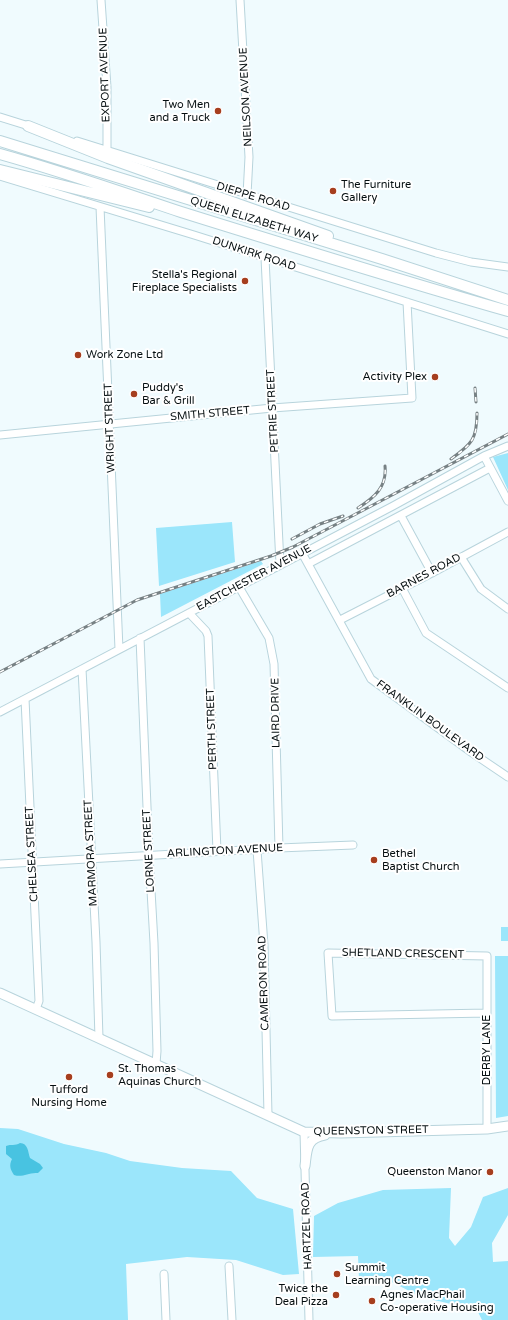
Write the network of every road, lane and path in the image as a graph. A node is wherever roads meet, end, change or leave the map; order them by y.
1 (101, 0) edge
2 (240, 0) edge
3 (0, 117) edge
4 (28, 126) junction
5 (0, 141) edge
6 (107, 150) junction
7 (0, 154) edge
8 (0, 170) edge
9 (0, 176) edge
10 (247, 195) junction
11 (100, 207) junction
12 (180, 211) junction
13 (266, 258) junction
14 (382, 259) junction
15 (508, 267) edge
16 (508, 300) edge
17 (407, 302) junction
18 (508, 311) edge
19 (508, 334) edge
20 (272, 408) junction
21 (110, 424) junction
22 (0, 435) edge
23 (508, 446) edge
24 (484, 456) junction
25 (490, 468) junction
26 (508, 501) edge
27 (393, 506) junction
28 (400, 516) junction
29 (508, 532) edge
30 (302, 553) junction
31 (461, 557) junction
32 (280, 564) junction
33 (308, 564) junction
34 (432, 573) junction
35 (238, 587) junction
36 (402, 588) junction
37 (508, 609) edge
38 (189, 613) junction
39 (340, 620) junction
40 (140, 638) junction
41 (119, 649) junction
42 (82, 669) junction
43 (508, 688) edge
44 (25, 699) junction
45 (0, 712) edge
46 (508, 777) edge
47 (353, 845) dead end
48 (279, 848) junction
49 (257, 850) junction
50 (217, 851) junction
51 (149, 855) junction
52 (91, 859) junction
53 (32, 862) junction
54 (0, 864) edge
55 (487, 971) joint
56 (0, 993) edge
57 (36, 1009) junction
58 (486, 1013) junction
59 (99, 1038) junction
60 (156, 1064) junction
61 (268, 1115) junction
62 (508, 1126) edge
63 (487, 1129) junction
64 (304, 1132) junction
65 (341, 1133) junction
66 (304, 1166) junction
67 (229, 1266) dead end
68 (164, 1274) dead end
69 (166, 1320) edge
70 (232, 1320) edge
71 (309, 1320) edge

1 - 6 street, EXPORT AVENUE
2 - 10 street, NEILSON AVENUE
3 - 4 street, DIEPPE ROAD
4 - 6 street, DIEPPE ROAD
4 - 14 highway
5 - 14 highway, QUEEN ELIZABETH WAY
6 - 10 street, DIEPPE ROAD
7 - 12 highway, QUEEN ELIZABETH WAY
8 - 12 highway
9 - 11 street, DUNKIRK ROAD
10 - 15 street, DIEPPE ROAD
11 - 13 street, DUNKIRK ROAD
11 - 21 street, WRIGHT STREET
12 - 18 highway, QUEEN ELIZABETH WAY
13 - 17 street, DUNKIRK ROAD
13 - 20 street, PETRIE STREET
14 - 16 highway, QUEEN ELIZABETH WAY
17 - 19 street, DUNKIRK ROAD
17 - 20 street, SMITH STREET
20 - 21 street, SMITH STREET
20 - 32 street, PETRIE STREET
21 - 22 street, SMITH STREET
21 - 41 street, WRIGHT STREET
23 - 24 street, EASTCHESTER AVENUE
24 - 25 street
24 - 27 street, EASTCHESTER AVENUE
25 - 26 street
25 - 28 street, EASTCHESTER AVENUE
27 - 28 street
27 - 30 street, EASTCHESTER AVENUE
28 - 33 street, EASTCHESTER AVENUE
28 - 34 street
29 - 31 street, BARNES ROAD
30 - 32 street, EASTCHESTER AVENUE
30 - 33 street, FRANKLIN BOULEVARD
31 - 34 street, BARNES ROAD
31 - 37 street
32 - 35 street, EASTCHESTER AVENUE
33 - 39 street, FRANKLIN BOULEVARD
34 - 36 street, BARNES ROAD
35 - 38 street, EASTCHESTER AVENUE
35 - 48 street, LAIRD DRIVE
36 - 39 street, BARNES ROAD
36 - 43 street
38 - 40 street, EASTCHESTER AVENUE
38 - 50 street, PERTH STREET
39 - 46 street, FRANKLIN BOULEVARD
40 - 41 street, EASTCHESTER AVENUE
40 - 51 street, LORNE STREET
41 - 42 street, EASTCHESTER AVENUE
42 - 44 street, EASTCHESTER AVENUE
42 - 52 street, MARMORA STREET
44 - 45 street, EASTCHESTER AVENUE
44 - 53 street, CHELSEA STREET
47 - 48 street, ARLINGTON AVENUE
48 - 49 street, ARLINGTON AVENUE
49 - 50 street, ARLINGTON AVENUE
49 - 61 street, CAMERON ROAD
50 - 51 street, ARLINGTON AVENUE
51 - 52 street, ARLINGTON AVENUE
51 - 60 street, LORNE STREET
52 - 53 street, ARLINGTON AVENUE
52 - 59 street, MARMORA STREET
53 - 54 street, ARLINGTON AVENUE
53 - 57 street, CHELSEA STREET
55 - 58 street, DERBY LANE
55 - 58 street, SHETLAND CRESCENT
56 - 57 main road, QUEENSTON STREET
57 - 59 main road, QUEENSTON STREET
58 - 63 street, DERBY LANE
59 - 60 main road, QUEENSTON STREET
60 - 61 main road, QUEENSTON STREET
61 - 64 main road, QUEENSTON STREET
62 - 63 main road, QUEENSTON STREET
63 - 65 main road, QUEENSTON STREET
64 - 65 main road, QUEENSTON STREET
64 - 66 street, HARTZEL ROAD
65 - 66 main road
66 - 71 street, HARTZEL ROAD
67 - 70 street
68 - 69 street

